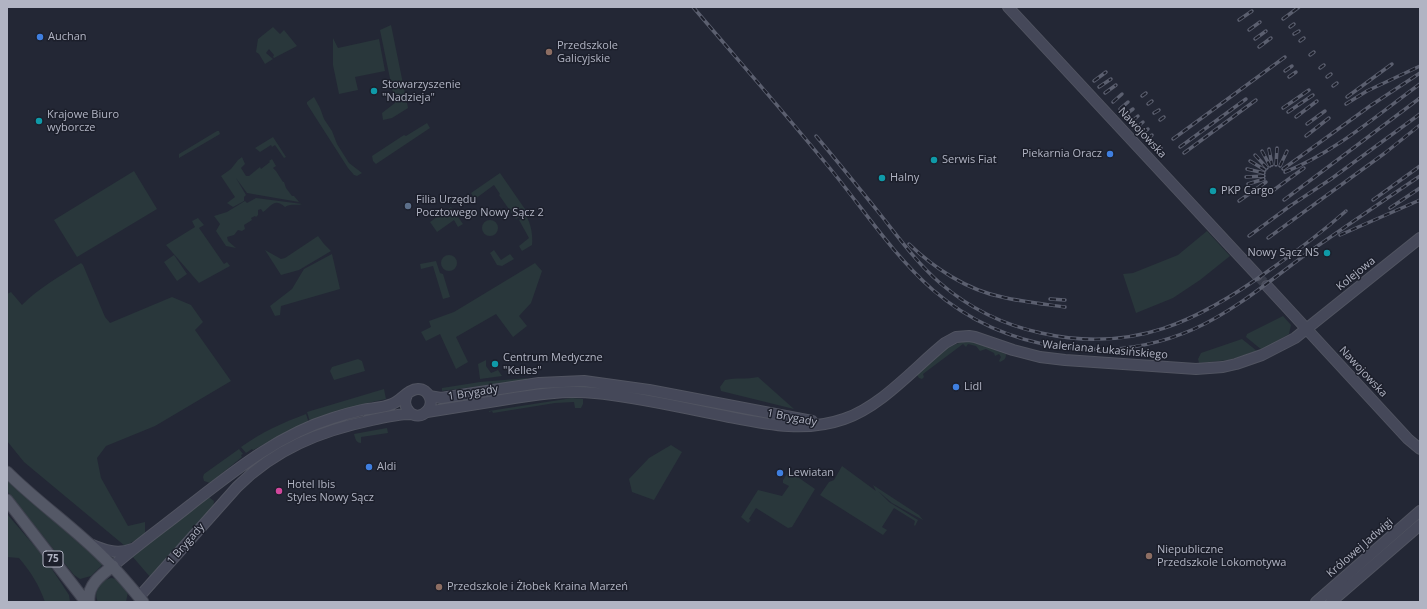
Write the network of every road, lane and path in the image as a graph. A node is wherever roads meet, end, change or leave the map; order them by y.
1 (1008, 7) edge
2 (1420, 238) edge
3 (1258, 275) tunnel mouth
4 (1267, 286) tunnel mouth
5 (1307, 329) junction
6 (407, 395) junction
7 (429, 396) junction
8 (711, 402) junction
9 (427, 412) junction
10 (709, 413) junction
11 (411, 414) junction
12 (827, 424) junction
13 (1408, 439) junction
14 (1420, 449) edge
15 (1420, 456) edge
16 (7, 472) edge
17 (208, 491) junction
18 (7, 500) edge
19 (222, 502) junction
20 (1420, 511) edge
21 (1420, 525) edge
22 (90, 544) junction
23 (136, 548) junction
24 (113, 566) junction
25 (139, 600) edge
26 (86, 602) edge
27 (89, 602) edge
28 (1316, 602) edge
29 (1331, 602) edge

1 - 3 street, Nawojowska
2 - 5 street, Kolejowa
4 - 5 street, Nawojowska
5 - 12 street, Waleriana Łukasińskiego
5 - 13 street, Nawojowska
6 - 7 street
6 - 11 street
6 - 17 street, 1 Brygady
7 - 8 street, 1 Brygady
7 - 9 street
8 - 10 street
8 - 12 street, 1 Brygady
9 - 10 street, 1 Brygady
9 - 11 street
10 - 12 street, 1 Brygady
11 - 19 street, 1 Brygady
13 - 14 street, Nawojowska
13 - 15 street, Nawojowska
16 - 22 main road
17 - 19 street
17 - 23 street, 1 Brygady
18 - 26 main road, 75
19 - 25 street, 1 Brygady
20 - 28 street, Królowej Jadwigi
21 - 29 street, Królowej Jadwigi
22 - 23 street
22 - 24 main road
23 - 24 street, 1 Brygady
24 - 25 main road
24 - 27 main road

